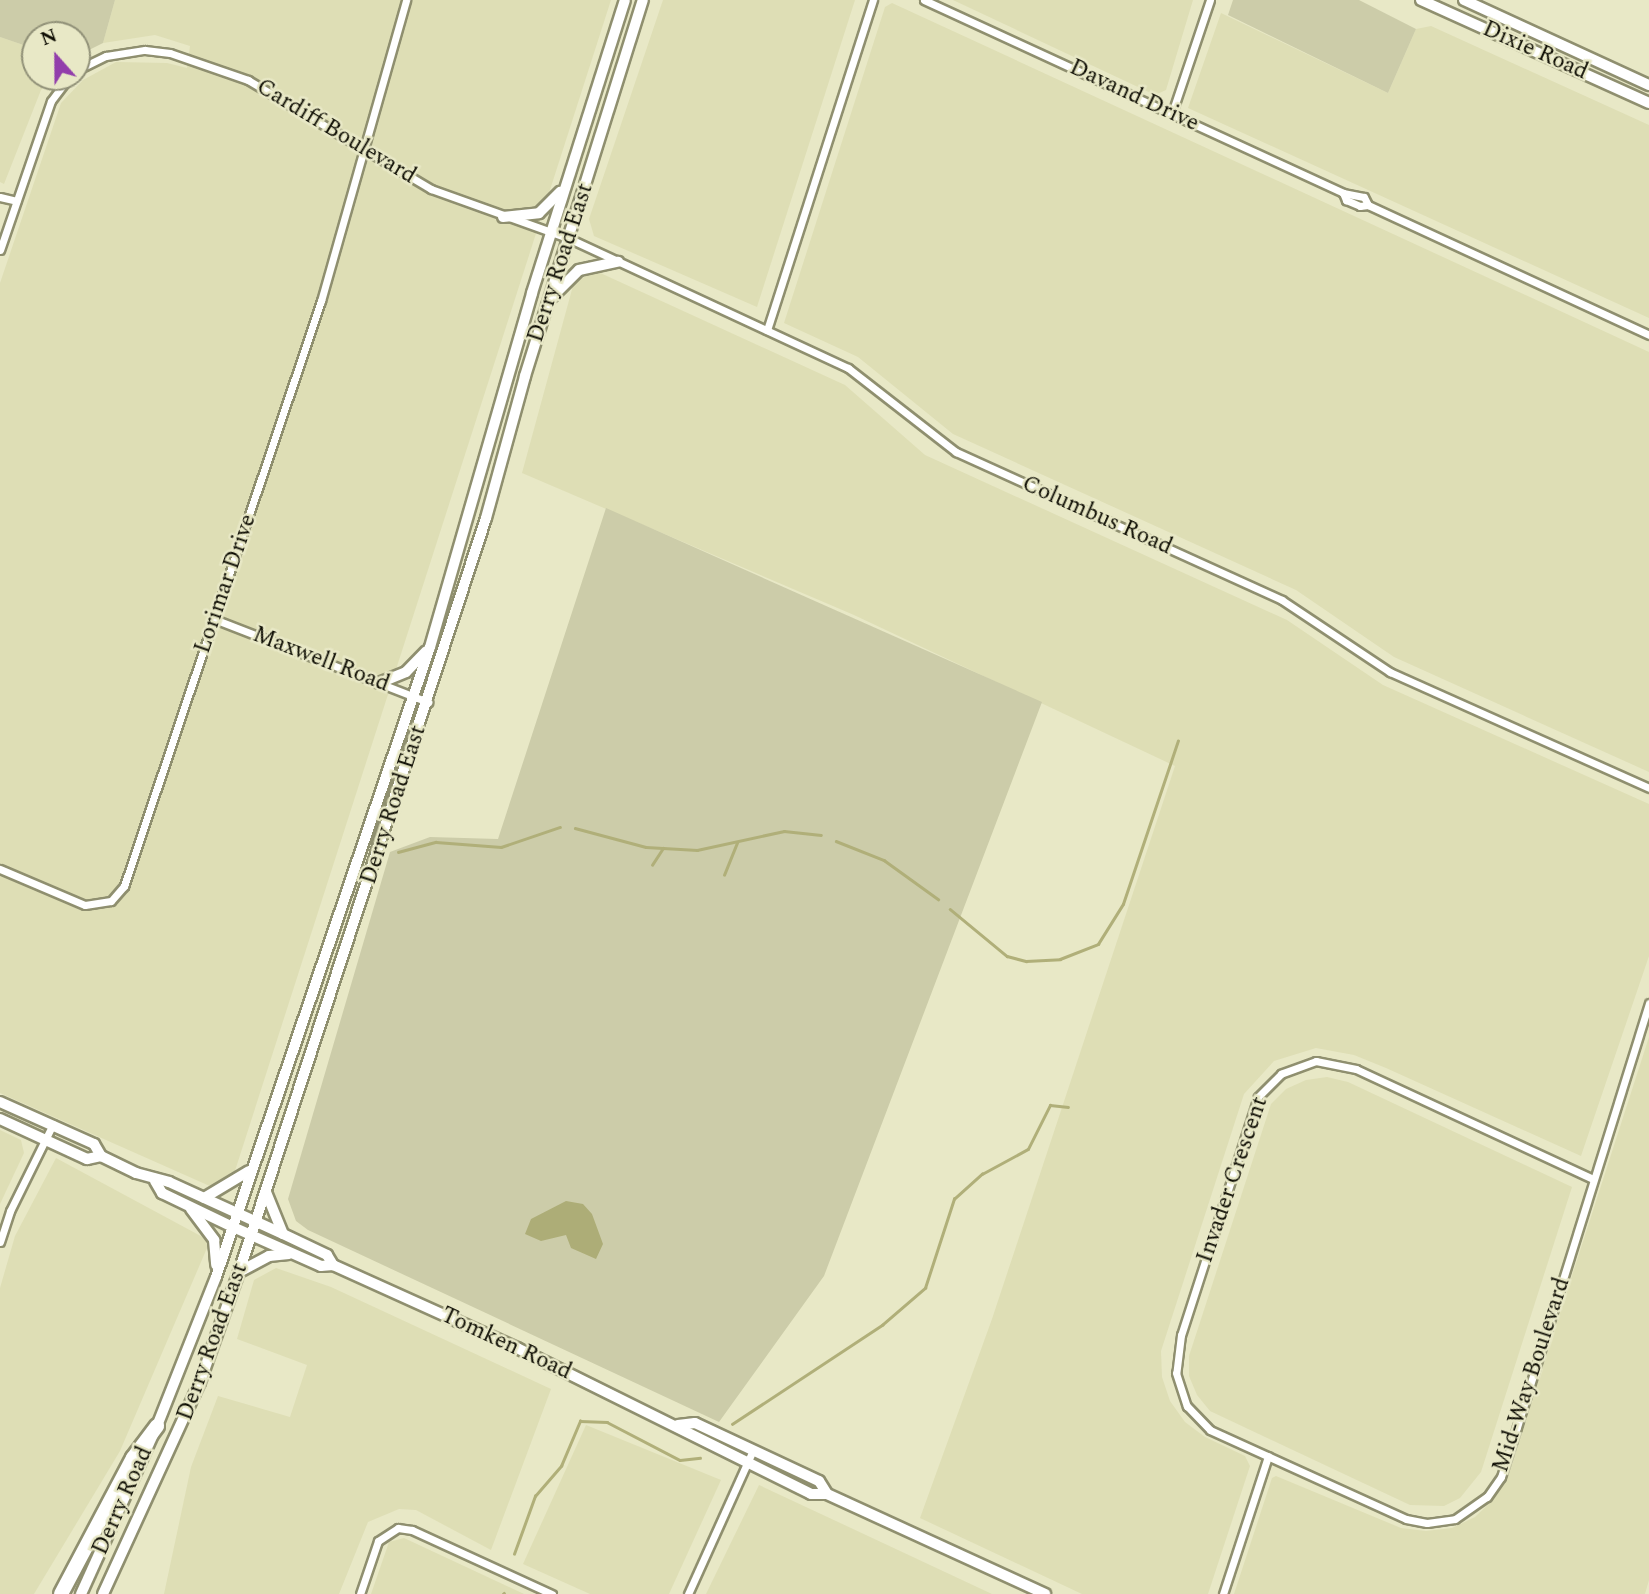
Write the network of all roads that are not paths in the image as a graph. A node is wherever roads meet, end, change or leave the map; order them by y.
1 (406, 0) edge
2 (625, 0) edge
3 (643, 0) edge
4 (873, 0) edge
5 (924, 0) edge
6 (1210, 0) edge
7 (1421, 0) edge
8 (1464, 0) edge
9 (91, 65) edge
10 (1649, 85) edge
11 (58, 91) edge
12 (1649, 103) edge
13 (1172, 113) junction
14 (363, 148) junction
15 (567, 181) junction
16 (0, 197) edge
17 (17, 201) junction
18 (503, 217) junction
19 (552, 232) junction
20 (568, 238) junction
21 (0, 250) edge
22 (618, 262) junction
23 (548, 302) junction
24 (767, 330) junction
25 (1649, 335) edge
26 (214, 619) junction
27 (430, 647) junction
28 (379, 683) junction
29 (412, 696) junction
30 (428, 702) junction
31 (1649, 788) edge
32 (0, 869) edge
33 (1649, 1003) edge
34 (0, 1102) edge
35 (0, 1119) edge
36 (53, 1125) junction
37 (45, 1139) junction
38 (102, 1156) junction
39 (250, 1171) junction
40 (1593, 1180) junction
41 (155, 1181) junction
42 (266, 1192) junction
43 (204, 1198) junction
44 (189, 1207) junction
45 (237, 1214) junction
46 (255, 1223) junction
47 (233, 1227) junction
48 (283, 1234) junction
49 (251, 1236) junction
50 (0, 1242) edge
51 (292, 1254) junction
52 (333, 1265) junction
53 (239, 1272) junction
54 (216, 1277) junction
55 (181, 1368) joint
56 (678, 1425) junction
57 (157, 1426) junction
58 (753, 1450) junction
59 (1268, 1456) junction
60 (747, 1463) junction
61 (827, 1494) junction
62 (61, 1594) edge
63 (81, 1594) edge
64 (103, 1594) edge
65 (360, 1594) edge
66 (552, 1594) edge
67 (688, 1594) edge
68 (1045, 1594) edge
69 (1223, 1594) edge

1 - 14 street, Lorimar Drive
2 - 15 main road, Derry Road East
3 - 20 main road, Derry Road East
4 - 24 street
5 - 13 street, Davand Drive
6 - 13 street
7 - 12 main road, Dixie Road
8 - 10 main road, Dixie Road
9 - 14 street, Cardiff Boulevard
11 - 17 street
13 - 25 street, Davand Drive
14 - 18 street, Cardiff Boulevard
14 - 26 street, Lorimar Drive
15 - 18 main road
15 - 19 main road, Derry Road East
16 - 17 street
17 - 21 street
18 - 19 street, Cardiff Boulevard
19 - 20 street, Columbus Road
19 - 27 main road, Derry Road East
20 - 22 street, Columbus Road
20 - 23 main road, Derry Road East
22 - 23 main road
22 - 24 street, Columbus Road
23 - 30 main road, Derry Road East
24 - 31 street, Columbus Road
26 - 28 street, Maxwell Road
26 - 32 street, Lorimar Drive
27 - 28 main road
27 - 29 main road, Derry Road East
28 - 29 street, Maxwell Road
29 - 30 street, Maxwell Road
29 - 39 main road, Derry Road East
30 - 42 main road, Derry Road East
33 - 40 street, Mid-Way Boulevard
34 - 36 main road, Tomken Road
35 - 37 main road, Tomken Road
36 - 37 street
36 - 38 main road, Tomken Road
37 - 38 main road, Tomken Road
37 - 50 street
38 - 41 main road, Tomken Road
39 - 43 main road
39 - 45 main road, Derry Road East
40 - 59 street, Mid-Way Boulevard
40 - 59 street, Invader Crescent
41 - 43 main road, Tomken Road
41 - 44 main road, Tomken Road
42 - 46 main road, Derry Road East
42 - 48 main road
43 - 45 main road, Tomken Road
44 - 47 main road, Tomken Road
44 - 54 main road
45 - 46 main road, Tomken Road
45 - 47 main road, Derry Road East
46 - 48 main road, Tomken Road
46 - 49 main road, Derry Road East
47 - 49 main road, Tomken Road
47 - 54 main road, Derry Road East
48 - 52 main road, Tomken Road
49 - 51 main road, Tomken Road
49 - 53 main road, Derry Road East
51 - 52 main road, Tomken Road
51 - 53 main road
52 - 56 main road, Tomken Road
53 - 64 main road, Derry Road East
54 - 55 main road, Derry Road East
55 - 57 main road, Derry Road
56 - 58 main road, Tomken Road
56 - 60 main road, Tomken Road
57 - 62 highway
57 - 63 main road, Derry Road
58 - 60 street
58 - 61 main road, Tomken Road
59 - 69 street
60 - 61 main road, Tomken Road
60 - 67 street
61 - 68 main road, Tomken Road
65 - 66 street

